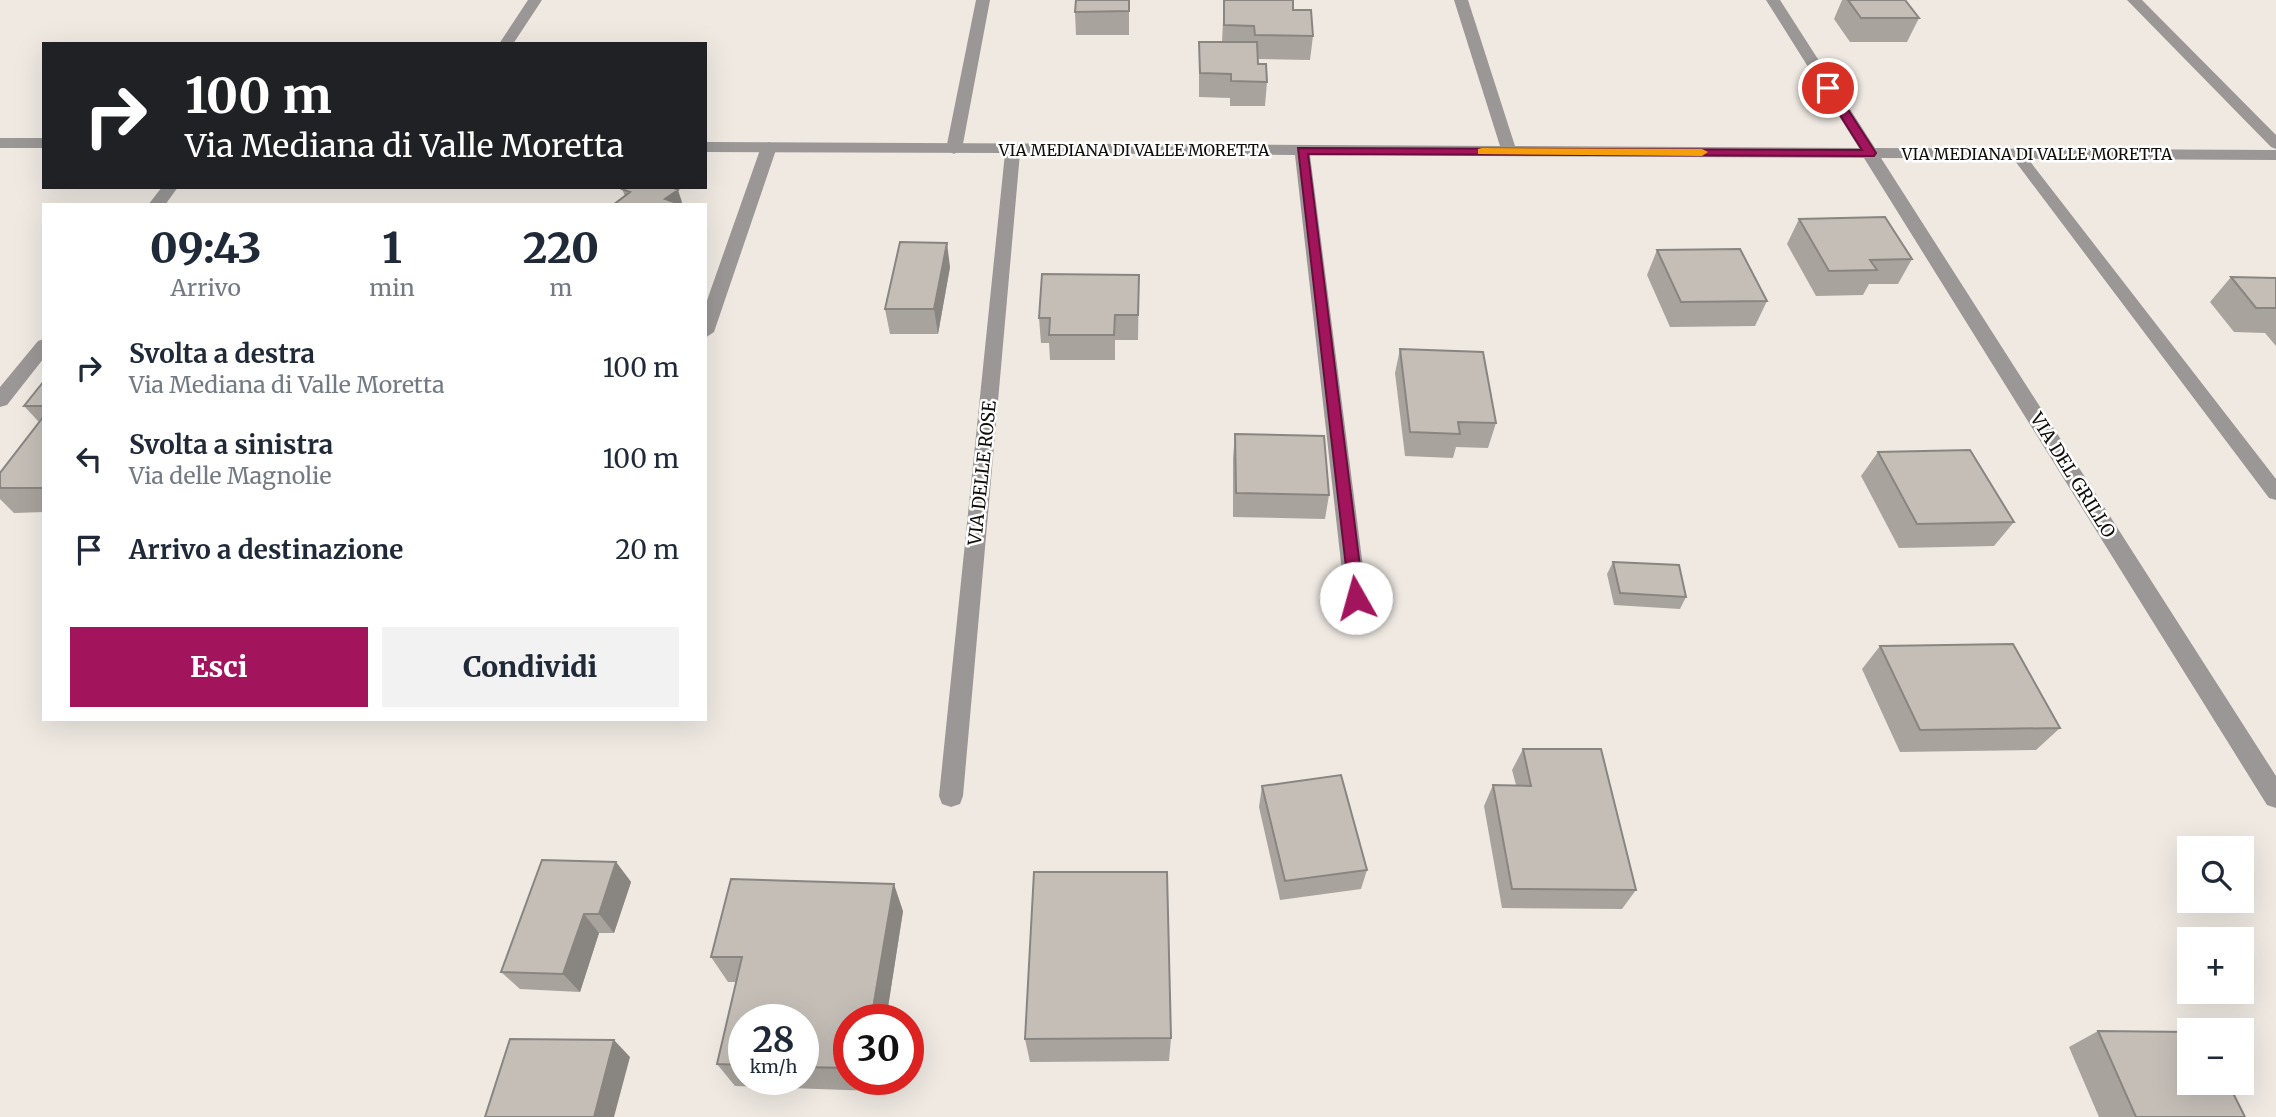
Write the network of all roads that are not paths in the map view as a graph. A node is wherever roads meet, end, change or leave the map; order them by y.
1 (535, 0) edge
2 (983, 0) edge
3 (1461, 0) edge
4 (1773, 0) edge
5 (2134, 0) edge
6 (507, 42) edge
7 (0, 143) edge
8 (42, 143) edge
9 (2276, 144) edge
10 (707, 147) edge
11 (769, 147) junction
12 (954, 149) junction
13 (1013, 150) junction
14 (1302, 151) junction
15 (1509, 152) junction
16 (1870, 153) junction
17 (2017, 154) junction
18 (2276, 155) edge
19 (168, 189) edge
20 (158, 203) edge
21 (707, 326) edge
22 (42, 348) edge
23 (0, 400) edge
24 (2276, 493) edge
25 (1356, 598) dead end
26 (951, 796) dead end
27 (2276, 797) edge

1 - 6 street
2 - 12 street
3 - 15 street
4 - 16 street, VIA DEL GRILLO
5 - 9 street
7 - 8 street
10 - 11 street, VIA MEDIANA DI VALLE MORETTA
11 - 12 street, VIA MEDIANA DI VALLE MORETTA
11 - 21 street
12 - 13 street, VIA MEDIANA DI VALLE MORETTA
13 - 14 street, VIA MEDIANA DI VALLE MORETTA
13 - 26 street, VIA DELLE ROSE
14 - 15 street, VIA MEDIANA DI VALLE MORETTA
14 - 25 street
15 - 16 street, VIA MEDIANA DI VALLE MORETTA
16 - 17 street, VIA MEDIANA DI VALLE MORETTA
16 - 27 street, VIA DEL GRILLO
17 - 18 street, VIA MEDIANA DI VALLE MORETTA
17 - 24 street
19 - 20 street
22 - 23 street

